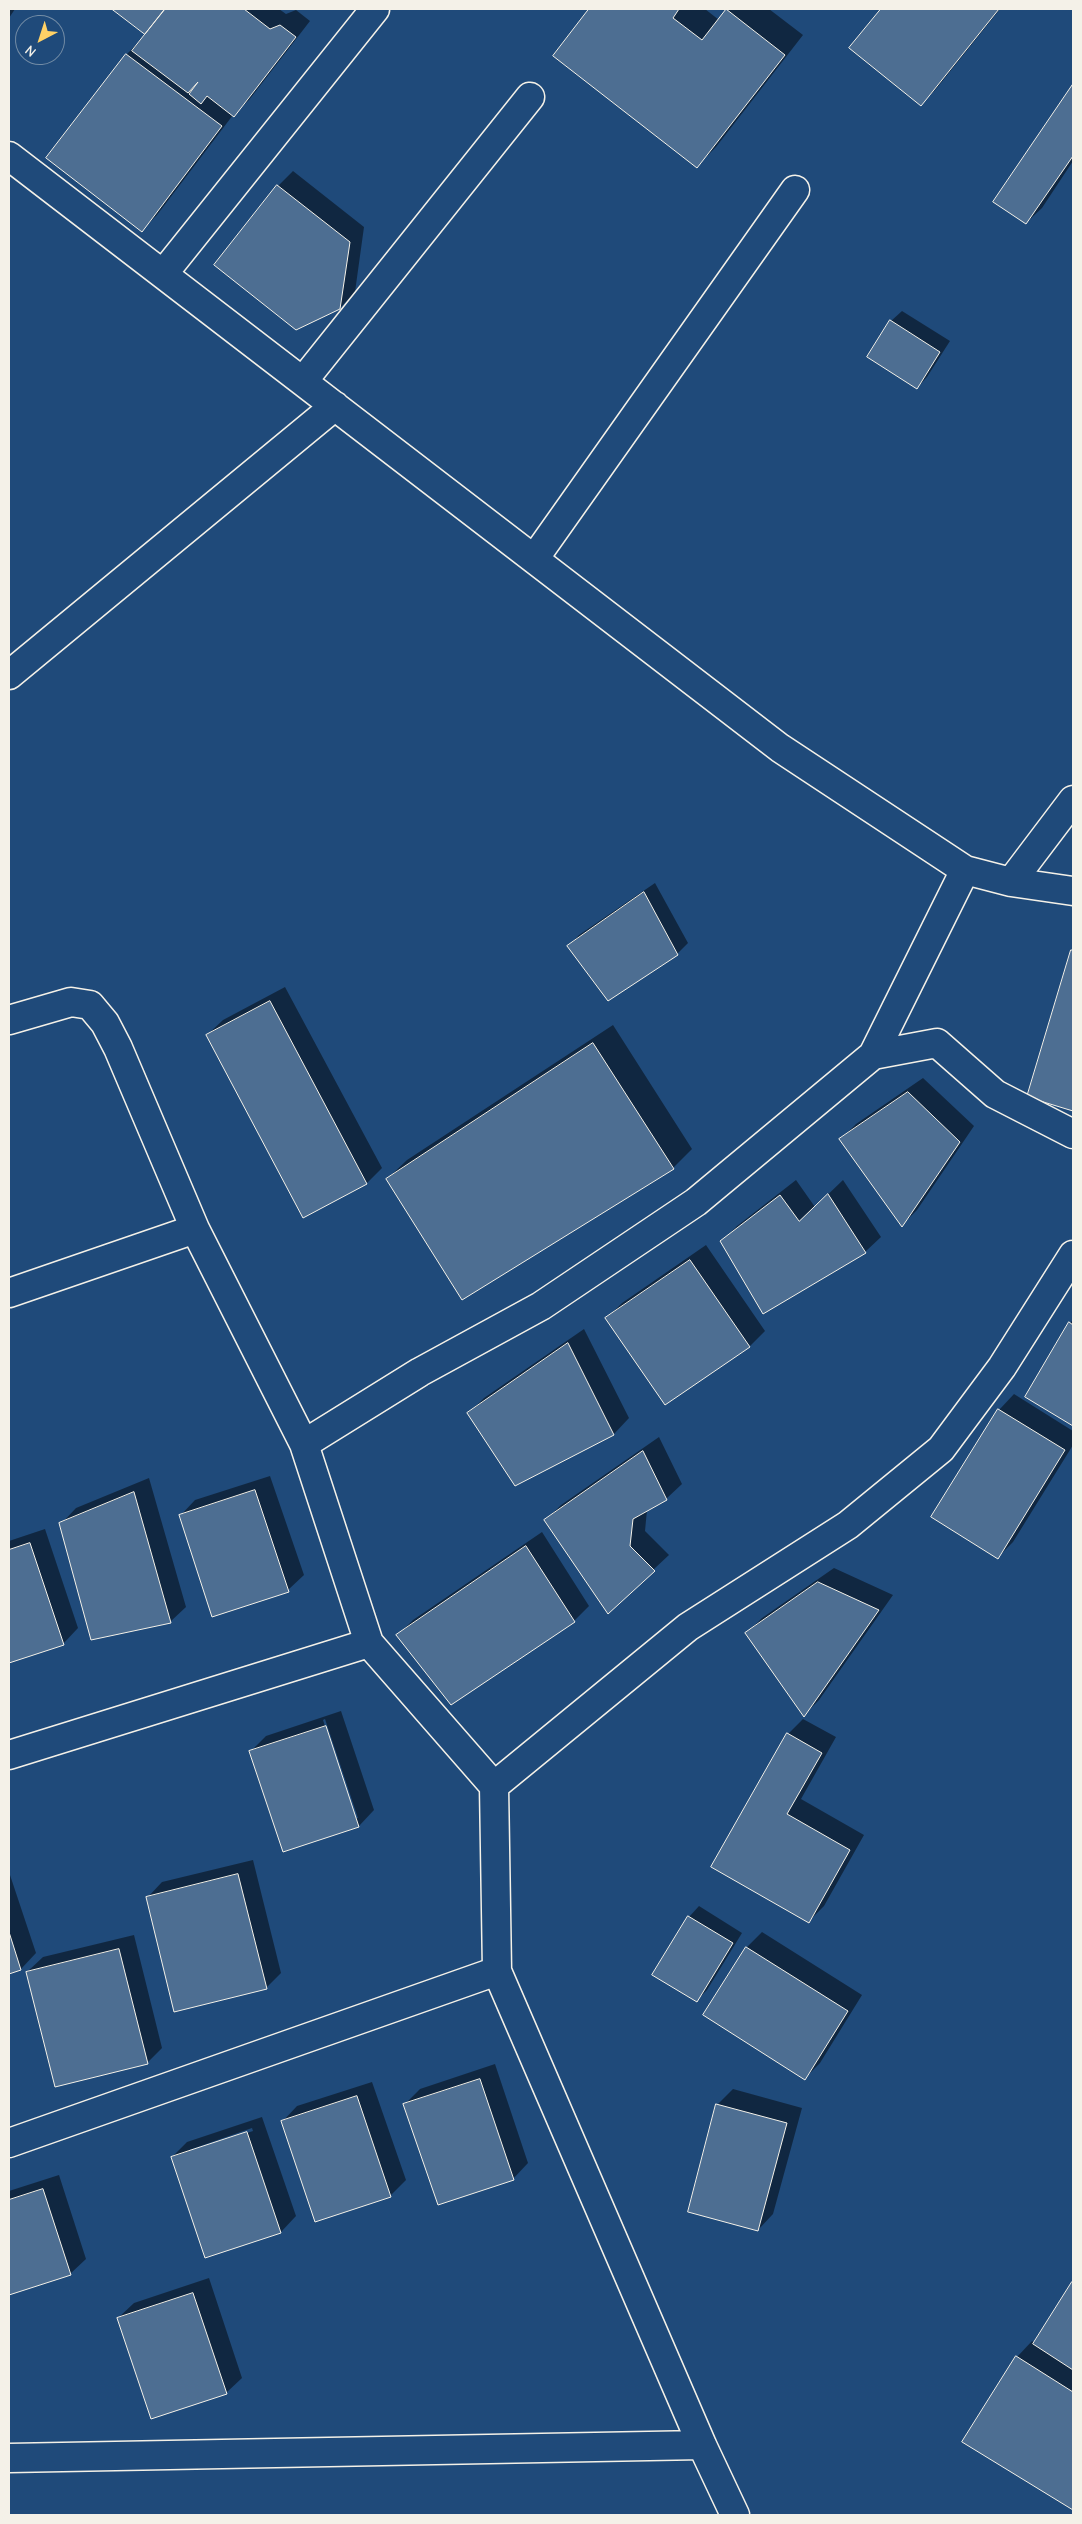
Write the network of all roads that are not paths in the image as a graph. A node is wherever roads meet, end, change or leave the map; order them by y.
1 (375, 9) edge
2 (530, 97) dead end
3 (9, 156) edge
4 (795, 190) dead end
5 (164, 274) junction
6 (303, 382) junction
7 (335, 406) junction
8 (534, 559) junction
9 (9, 675) edge
10 (1073, 800) edge
11 (965, 870) junction
12 (1011, 882) junction
13 (1073, 891) edge
14 (9, 1020) edge
15 (873, 1055) junction
16 (1073, 1134) edge
17 (195, 1228) junction
18 (1073, 1255) edge
19 (9, 1293) edge
20 (304, 1444) junction
21 (370, 1643) junction
22 (9, 1755) edge
23 (494, 1786) junction
24 (497, 1971) junction
25 (9, 2143) edge
26 (702, 2445) junction
27 (9, 2458) edge
28 (735, 2515) edge

1 - 5 street
2 - 6 street
3 - 5 street
4 - 8 street
5 - 6 street
6 - 7 street
7 - 8 street
7 - 9 street
8 - 11 street
10 - 12 street
11 - 12 street
11 - 15 street
12 - 13 street
14 - 17 street
15 - 16 street
15 - 20 street
17 - 19 street
17 - 20 street
18 - 23 street
20 - 21 street
21 - 22 street
21 - 23 street
23 - 24 street
24 - 25 street
24 - 26 street
26 - 27 street
26 - 28 street

